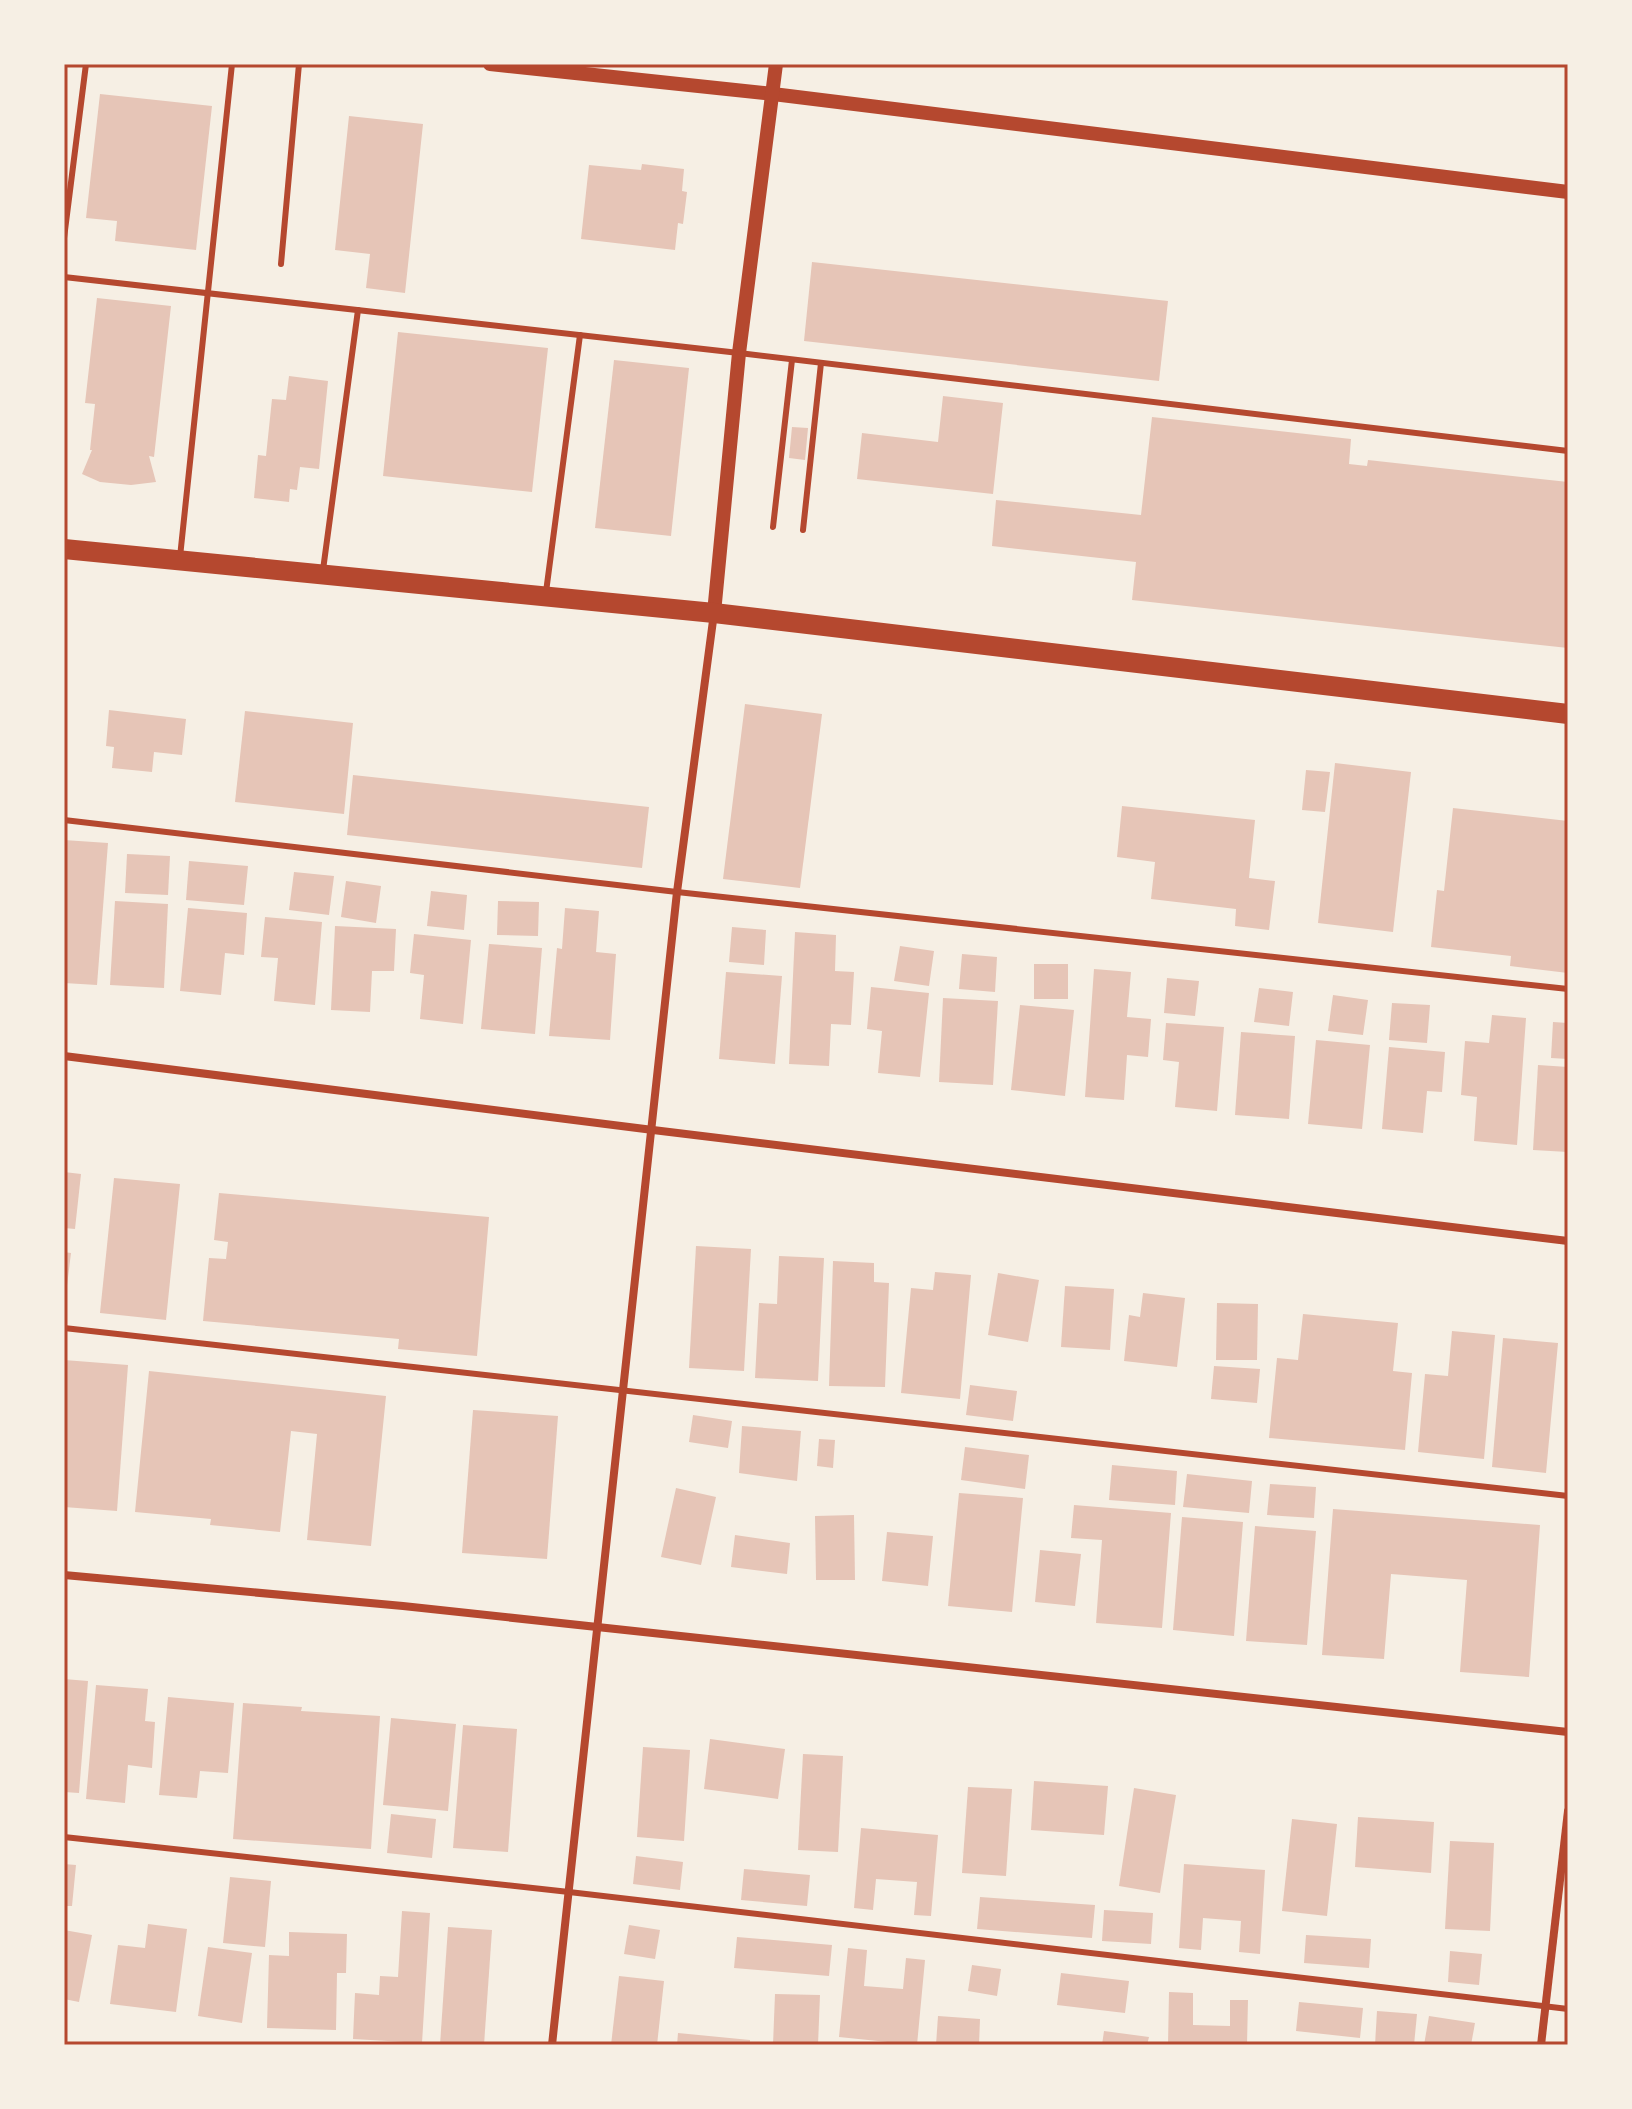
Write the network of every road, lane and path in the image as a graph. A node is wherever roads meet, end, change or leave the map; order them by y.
1 (86, 64) edge
2 (232, 64) edge
3 (299, 64) edge
4 (490, 64) edge
5 (776, 64) edge
6 (773, 94) junction
7 (1568, 192) edge
8 (64, 238) edge
9 (281, 264) dead end
10 (64, 277) edge
11 (207, 294) junction
12 (358, 310) junction
13 (580, 335) junction
14 (739, 353) junction
15 (792, 360) junction
16 (821, 363) junction
17 (1568, 451) edge
18 (773, 527) dead end
19 (803, 530) dead end
20 (64, 549) edge
21 (180, 560) junction
22 (322, 574) junction
23 (546, 596) junction
24 (714, 613) junction
25 (1568, 714) edge
26 (64, 820) edge
27 (677, 892) junction
28 (1568, 989) edge
29 (64, 1056) edge
30 (653, 1130) junction
31 (1568, 1241) edge
32 (64, 1328) edge
33 (624, 1391) junction
34 (1568, 1496) edge
35 (64, 1575) edge
36 (599, 1626) junction
37 (1568, 1732) edge
38 (1568, 1811) edge
39 (64, 1837) edge
40 (569, 1892) junction
41 (1545, 2006) junction
42 (1568, 2009) edge
43 (552, 2045) edge
44 (1541, 2045) edge

1 - 8 lane
2 - 11 lane
3 - 9 lane
4 - 6 street
5 - 6 street
6 - 7 street
6 - 14 street
10 - 11 lane
11 - 12 lane
11 - 21 lane
12 - 13 lane
12 - 22 lane
13 - 14 lane
13 - 23 lane
14 - 15 lane
14 - 24 street
15 - 16 lane
15 - 18 lane
16 - 17 lane
16 - 19 lane
20 - 21 main road
21 - 22 main road
22 - 23 main road
23 - 24 main road
24 - 25 main road
24 - 27 street
26 - 27 lane
27 - 28 lane
27 - 30 street
29 - 30 street
30 - 31 street
30 - 33 street
32 - 33 lane
33 - 34 lane
33 - 36 street
35 - 36 street
36 - 37 street
36 - 40 street
38 - 41 street
39 - 40 lane
40 - 41 lane
40 - 43 street
41 - 42 lane
41 - 44 street

